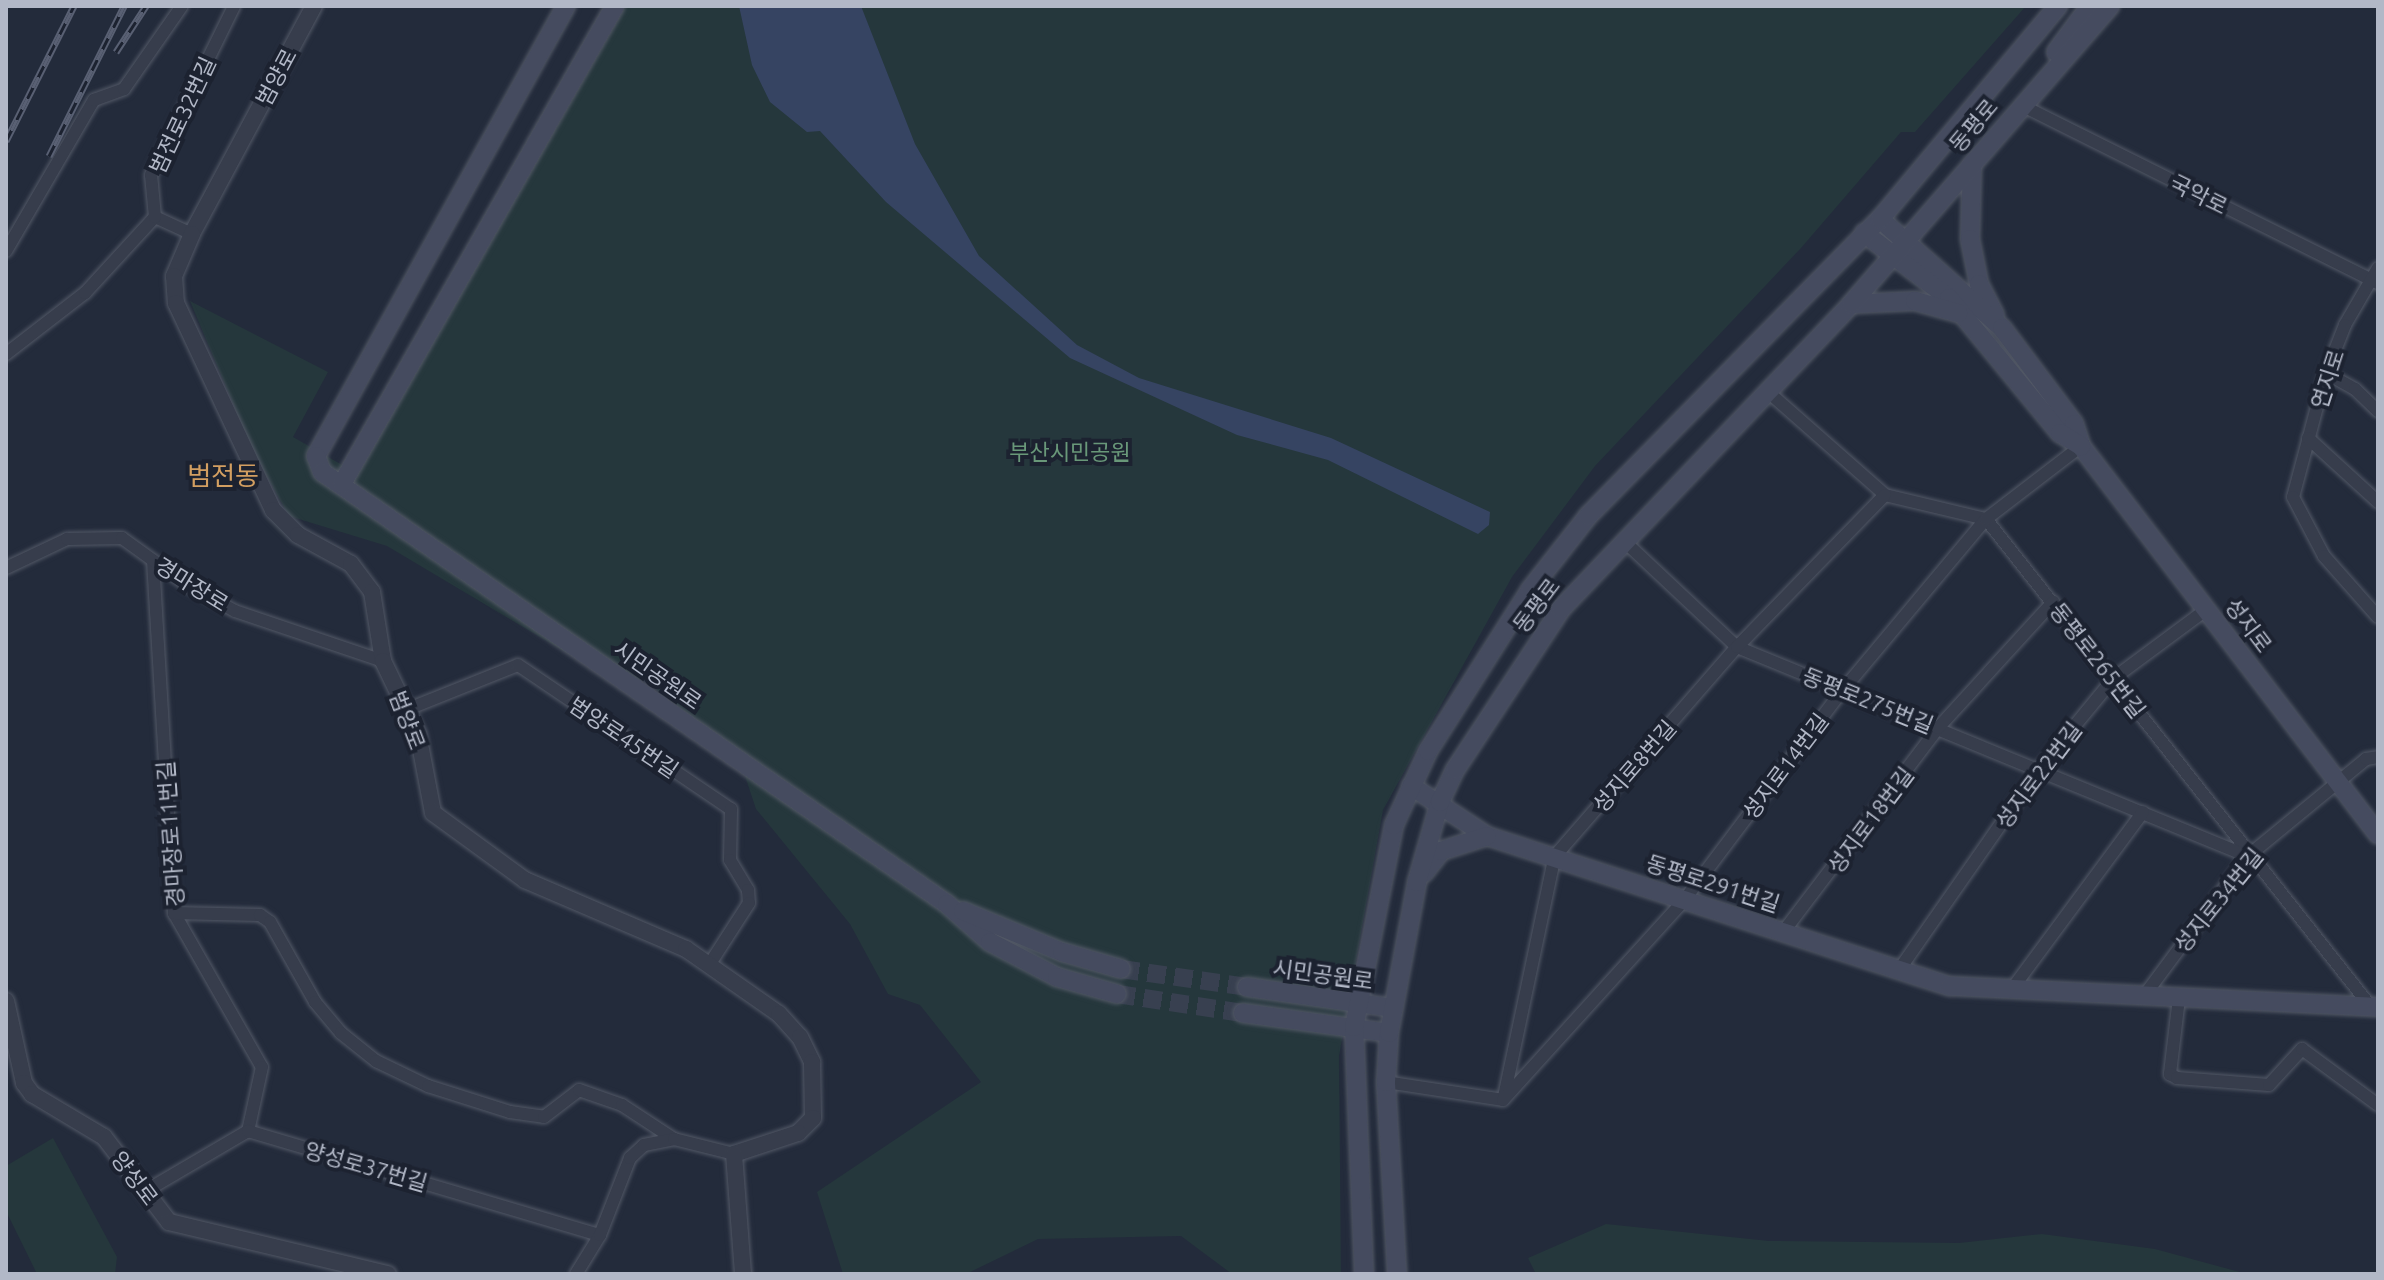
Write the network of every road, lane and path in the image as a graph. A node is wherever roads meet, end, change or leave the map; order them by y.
1 (182, 6) edge
2 (234, 6) edge
3 (314, 6) edge
4 (566, 6) edge
5 (615, 6) edge
6 (2058, 6) edge
7 (2071, 6) edge
8 (2090, 6) edge
9 (2110, 6) edge
10 (1984, 99) junction
11 (2021, 105) junction
12 (1972, 164) junction
13 (155, 217) junction
14 (1880, 219) junction
15 (1864, 233) junction
16 (192, 234) junction
17 (1907, 240) junction
18 (6, 251) edge
19 (1893, 255) junction
20 (2376, 277) edge
21 (1851, 304) junction
22 (1965, 317) junction
23 (2002, 328) junction
24 (6, 354) edge
25 (2326, 373) junction
26 (1766, 390) junction
27 (2378, 411) edge
28 (2308, 438) junction
29 (2081, 446) junction
30 (342, 484) junction
31 (1885, 495) junction
32 (2378, 502) edge
33 (1986, 519) junction
34 (1623, 540) junction
35 (153, 561) junction
36 (6, 568) edge
37 (2053, 602) junction
38 (2207, 609) junction
39 (2378, 617) edge
40 (1737, 647) junction
41 (383, 661) junction
42 (2114, 678) junction
43 (1842, 691) junction
44 (408, 709) junction
45 (1938, 728) junction
46 (2378, 757) edge
47 (2040, 768) junction
48 (2338, 782) junction
49 (1411, 786) junction
50 (1440, 802) junction
51 (2143, 812) junction
52 (2378, 834) edge
53 (1487, 836) junction
54 (1555, 856) junction
55 (2248, 856) junction
56 (1417, 882) junction
57 (1685, 899) junction
58 (947, 904) junction
59 (174, 913) junction
60 (1784, 931) junction
61 (709, 965) junction
62 (1121, 969) tunnel mouth
63 (1899, 970) junction
64 (1247, 987) tunnel mouth
65 (2012, 989) junction
66 (1117, 994) tunnel mouth
67 (2144, 996) junction
68 (2179, 998) junction
69 (6, 1001) edge
70 (1359, 1003) junction
71 (2375, 1007) edge
72 (1393, 1008) junction
73 (1243, 1013) tunnel mouth
74 (1354, 1027) junction
75 (1389, 1033) junction
76 (1386, 1082) junction
77 (1503, 1100) junction
78 (2378, 1105) edge
79 (248, 1131) junction
80 (674, 1139) junction
81 (734, 1154) junction
82 (144, 1192) junction
83 (600, 1235) junction
84 (388, 1274) edge
85 (576, 1274) edge
86 (743, 1274) edge
87 (1364, 1274) edge
88 (1397, 1274) edge

1 - 18 street
2 - 13 street, 범전로32번길
3 - 16 street, 범양로
4 - 30 main road, 시민공원로
5 - 30 main road
6 - 10 main road
7 - 10 main road
8 - 11 main road
9 - 11 main road
10 - 14 main road, 동평로
11 - 12 main road, 동평로
11 - 20 street, 국악로
12 - 17 main road, 동평로
12 - 23 main road, 성지로
13 - 16 street
13 - 24 street
14 - 15 main road, 동평로
14 - 17 main road, 성지로
15 - 19 main road, 성지로
15 - 49 main road, 동평로
16 - 41 street, 범양로
17 - 19 main road, 동평로
17 - 23 main road, 성지로
19 - 21 main road, 동평로
19 - 22 main road, 성지로
20 - 25 street, 연지로
21 - 22 main road
21 - 26 main road, 동평로
22 - 29 main road, 성지로
23 - 29 main road, 성지로
25 - 27 street
25 - 28 street, 연지로
26 - 31 street
26 - 34 main road, 동평로
28 - 32 street
28 - 39 street, 연지로
29 - 33 street, 성지로14번길
29 - 38 main road, 성지로
30 - 58 main road, 시민공원로
31 - 33 street
31 - 40 street, 성지로8번길
33 - 37 street, 동평로265번길
33 - 43 street, 성지로14번길
34 - 40 street, 동평로275번길
34 - 50 main road, 동평로
35 - 36 street, 경마장로
35 - 41 street, 경마장로
35 - 59 street, 경마장로11번길
37 - 42 street, 동평로265번길
37 - 45 street, 성지로18번길
38 - 42 street, 성지로22번길
38 - 48 main road, 성지로
40 - 43 street, 동평로275번길
40 - 54 street, 성지로8번길
41 - 44 street, 범양로
42 - 47 street, 성지로22번길
42 - 55 street, 동평로265번길
43 - 45 street, 동평로275번길
43 - 57 street, 성지로14번길
44 - 61 street, 범양로
44 - 61 street, 범양로45번길
45 - 47 street, 동평로275번길
45 - 60 street, 성지로18번길
46 - 48 street, 성지로34번길
47 - 51 street, 동평로275번길
47 - 63 street, 성지로22번길
48 - 52 main road, 성지로
48 - 55 street, 성지로34번길
49 - 50 main road, 동평로291번길
49 - 70 main road, 동평로
50 - 53 main road, 동평로291번길
50 - 56 main road, 동평로
51 - 55 street, 동평로275번길
51 - 65 street
53 - 54 main road, 동평로291번길
53 - 56 main road
54 - 57 main road, 동평로291번길
54 - 77 street, 성지로8번길
55 - 67 street, 성지로34번길
55 - 71 street, 동평로265번길
56 - 72 main road, 동평로
57 - 60 main road, 동평로291번길
57 - 77 street, 성지로14번길
58 - 62 main road, 시민공원로
58 - 66 main road, 시민공원로
59 - 79 street, 경마장로11번길
59 - 80 street
60 - 63 main road, 동평로291번길
61 - 81 street, 범양로
63 - 65 main road, 동평로291번길
64 - 70 main road, 시민공원로
65 - 67 main road, 동평로291번길
67 - 68 main road, 동평로291번길
68 - 71 main road, 동평로291번길
68 - 78 street
69 - 82 street, 양성로
70 - 72 main road, 시민공원로
70 - 74 main road, 동평로
72 - 75 main road, 동평로
73 - 74 main road
74 - 75 main road
74 - 87 main road, 동평로
75 - 76 main road, 동평로
76 - 77 street
76 - 88 main road, 동평로
79 - 82 street
79 - 83 street, 양성로37번길
80 - 81 street
80 - 83 street
81 - 86 street
82 - 84 street, 양성로
83 - 85 street

